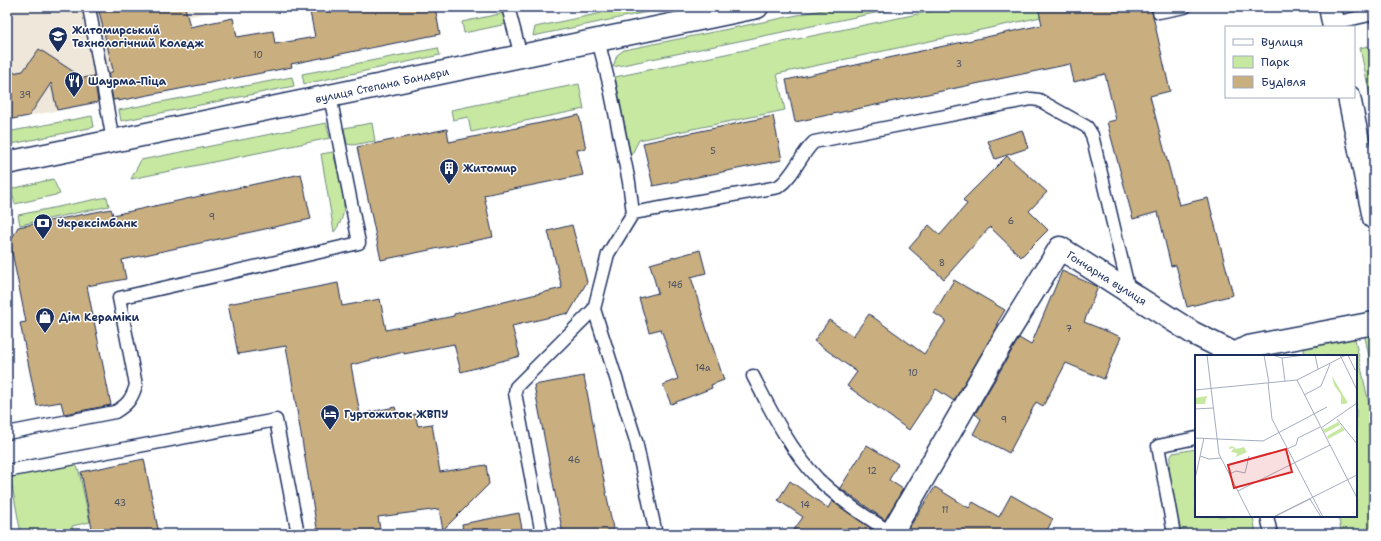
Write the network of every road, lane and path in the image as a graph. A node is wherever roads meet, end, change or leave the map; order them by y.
1 (89, 7) edge
2 (508, 7) edge
3 (757, 7) edge
4 (1185, 7) edge
5 (1159, 12) dead end
6 (1374, 14) edge
7 (1333, 19) edge
8 (598, 40) junction
9 (521, 56) junction
10 (330, 96) junction
11 (1349, 98) edge
12 (113, 141) junction
13 (7, 163) edge
14 (633, 213) junction
15 (1374, 218) edge
16 (1129, 291) junction
17 (594, 309) junction
18 (1374, 323) edge
19 (1235, 355) edge
20 (753, 376) dead end
21 (7, 433) edge
22 (1195, 438) edge
23 (7, 471) edge
24 (1268, 517) edge
25 (892, 533) edge
26 (298, 534) edge
27 (542, 534) edge
28 (656, 534) edge
29 (1174, 534) edge
30 (1271, 534) edge

1 - 12 lane
2 - 9 lane
3 - 8 main road, вулиця Степана Бандери
4 - 5 lane
6 - 7 lane
8 - 9 main road, вулиця Степана Бандери
8 - 14 lane
9 - 10 main road, вулиця Степана Бандери
10 - 12 main road, вулиця Степана Бандери
10 - 21 lane
11 - 15 main road
12 - 13 main road, вулиця Степана Бандери
14 - 16 lane
14 - 17 lane
16 - 19 main road, Гончарна вулиця
16 - 25 main road, Гончарна вулиця
17 - 27 lane
17 - 28 lane
18 - 19 main road, Гончарна вулиця
20 - 25 lane
22 - 29 lane
23 - 26 lane
24 - 30 lane

